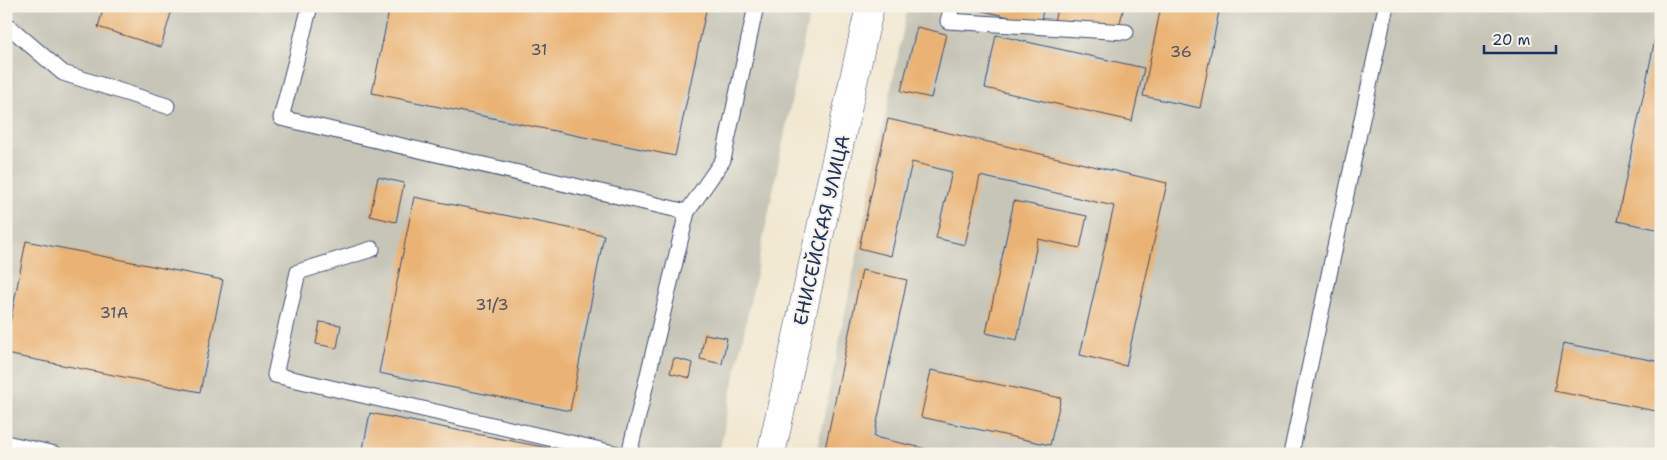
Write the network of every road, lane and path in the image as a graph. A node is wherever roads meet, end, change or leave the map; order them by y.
1 (310, 6) edge
2 (756, 6) edge
3 (870, 6) edge
4 (952, 6) edge
5 (1386, 6) edge
6 (6, 24) edge
7 (1126, 32) dead end
8 (166, 106) dead end
9 (687, 212) junction
10 (372, 249) dead end
11 (6, 443) edge
12 (55, 454) edge
13 (618, 454) edge
14 (629, 454) edge
15 (771, 454) edge
16 (1291, 454) edge

1 - 9 lane
2 - 9 lane
3 - 15 street, ЕНИСЕЙСКАЯ УЛИЦА
4 - 7 lane
5 - 16 lane
6 - 8 lane
9 - 14 lane
10 - 13 lane
11 - 12 lane

